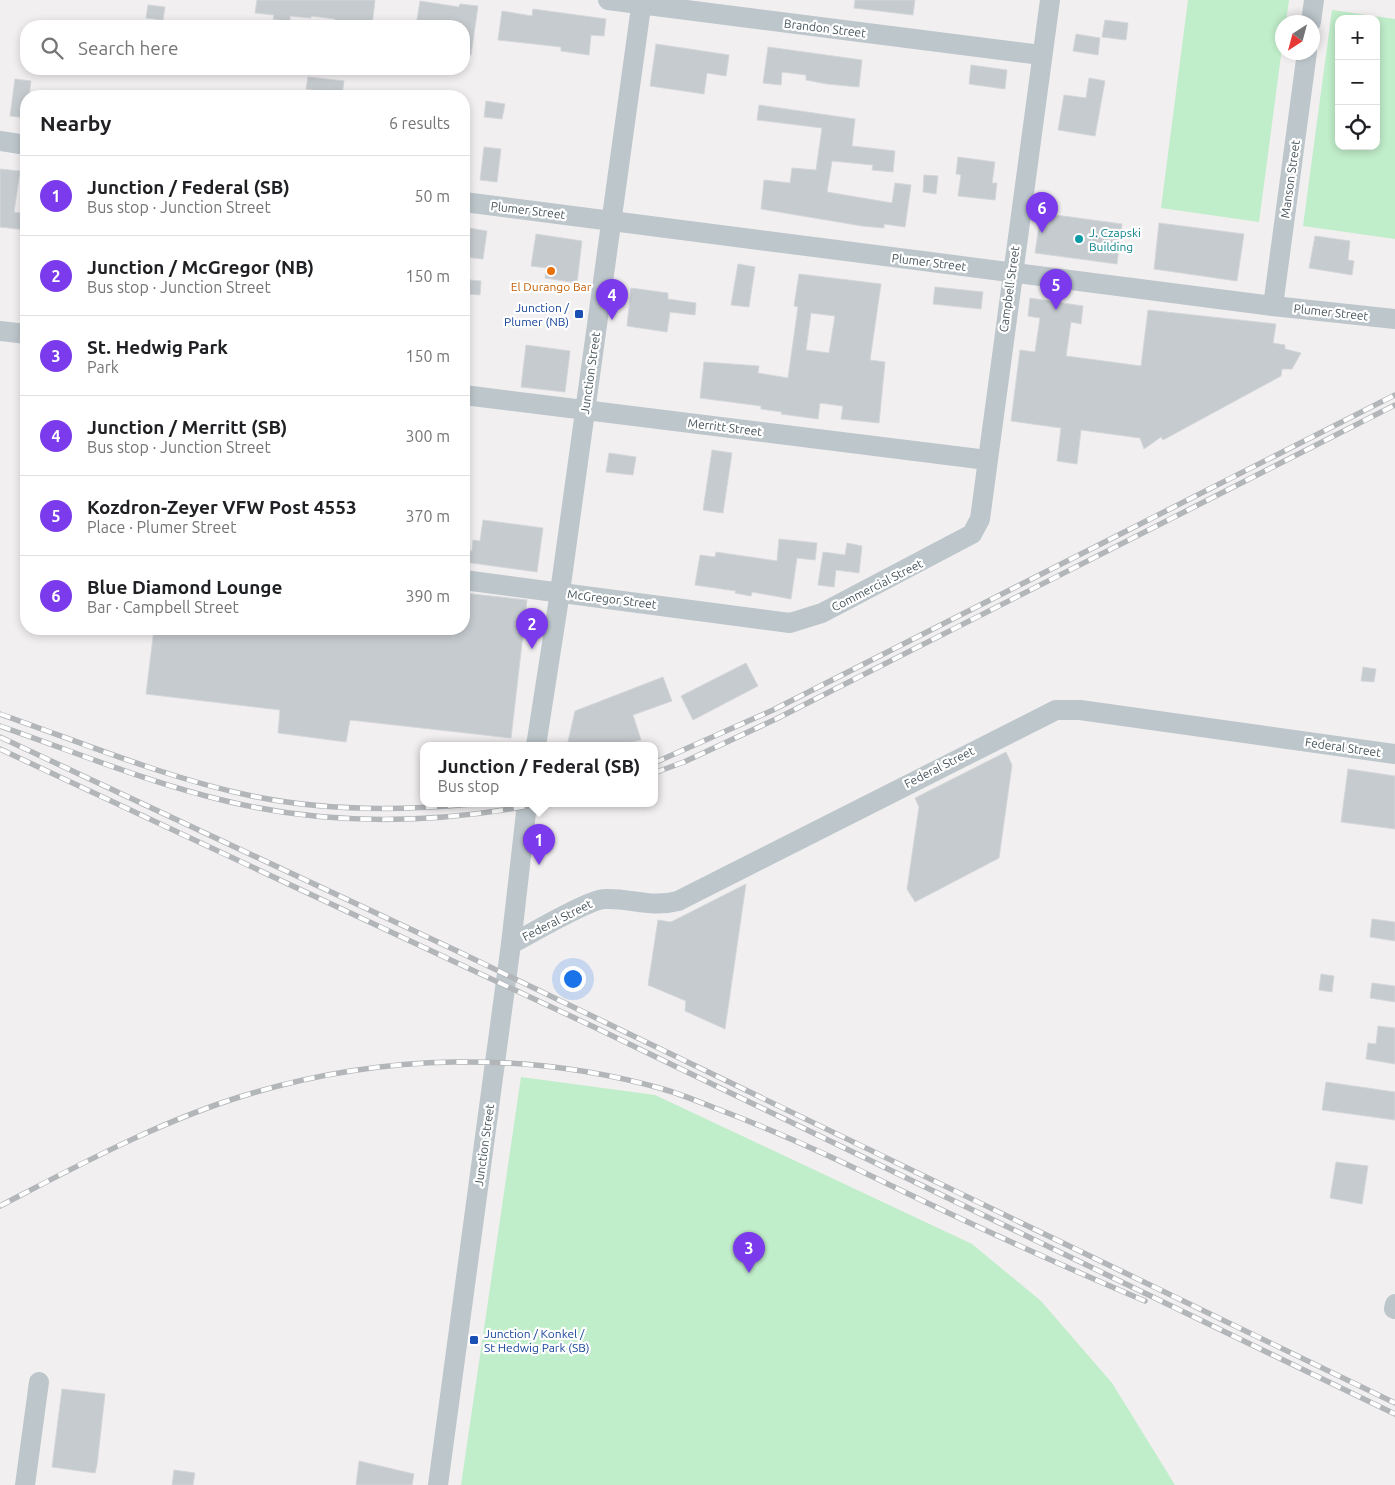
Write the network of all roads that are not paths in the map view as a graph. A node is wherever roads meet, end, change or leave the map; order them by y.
1 (608, 0) edge
2 (1050, 0) edge
3 (1314, 0) edge
4 (641, 2) edge
5 (1312, 15) edge
6 (1041, 55) junction
7 (1306, 60) edge
8 (0, 141) edge
9 (20, 144) edge
10 (470, 203) edge
11 (611, 221) junction
12 (1012, 272) junction
13 (1273, 306) junction
14 (1395, 319) edge
15 (0, 331) edge
16 (20, 333) edge
17 (470, 396) edge
18 (585, 409) junction
19 (987, 460) junction
20 (980, 519) joint
21 (470, 581) edge
22 (560, 592) junction
23 (760, 620) joint
24 (537, 742) edge
25 (1395, 754) edge
26 (527, 807) edge
27 (511, 944) junction
28 (1395, 1304) edge
29 (1394, 1309) edge
30 (39, 1382) dead end
31 (25, 1485) edge
32 (438, 1485) edge

1 - 4 street, Brandon Street
2 - 6 street, Campbell Street
3 - 5 street
4 - 6 street, Brandon Street
4 - 11 street, Junction Street
6 - 12 street, Campbell Street
7 - 13 street, Manson Street
8 - 9 street
10 - 11 street, Plumer Street
11 - 12 street, Plumer Street
11 - 18 street, Junction Street
12 - 13 street, Plumer Street
12 - 19 street, Campbell Street
13 - 14 street, Plumer Street
15 - 16 street
17 - 18 street, Merritt Street
18 - 19 street, Merritt Street
18 - 22 street, Junction Street
19 - 20 street, Campbell Street
20 - 23 street, Commercial Street
21 - 22 street, McGregor Street
22 - 23 street, McGregor Street
22 - 24 street, Junction Street
25 - 27 street, Federal Street
26 - 27 street, Junction Street
27 - 32 street, Junction Street
28 - 29 street
30 - 31 street

